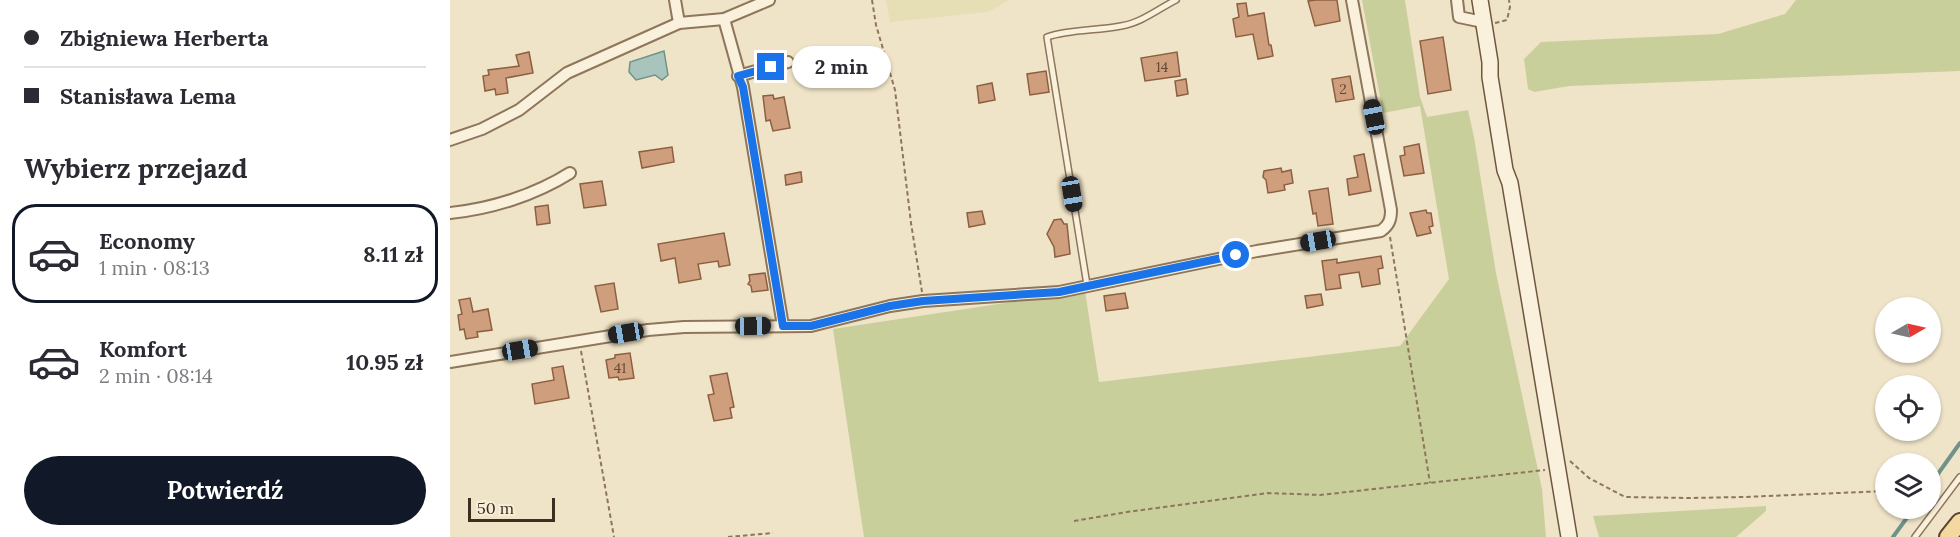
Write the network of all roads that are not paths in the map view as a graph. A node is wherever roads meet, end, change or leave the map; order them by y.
1 (675, 0) edge
2 (770, 0) edge
3 (1176, 0) edge
4 (1352, 0) edge
5 (1456, 0) edge
6 (1480, 0) edge
7 (724, 19) junction
8 (1484, 22) junction
9 (679, 23) junction
10 (788, 62) dead end
11 (738, 76) junction
12 (450, 140) edge
13 (570, 172) dead end
14 (450, 213) edge
15 (1087, 285) junction
16 (783, 326) junction
17 (452, 360) edge
18 (1960, 477) edge
19 (1960, 522) edge
20 (1569, 537) edge
21 (1915, 537) edge
22 (1948, 537) edge

1 - 9 street
2 - 7 street
3 - 15 lane
4 - 15 street
5 - 8 street
6 - 8 main road
7 - 9 street
7 - 11 street
8 - 20 main road
9 - 12 street
10 - 11 street
11 - 16 street
13 - 14 street
15 - 16 street
16 - 17 street
18 - 21 lane
19 - 22 main road

